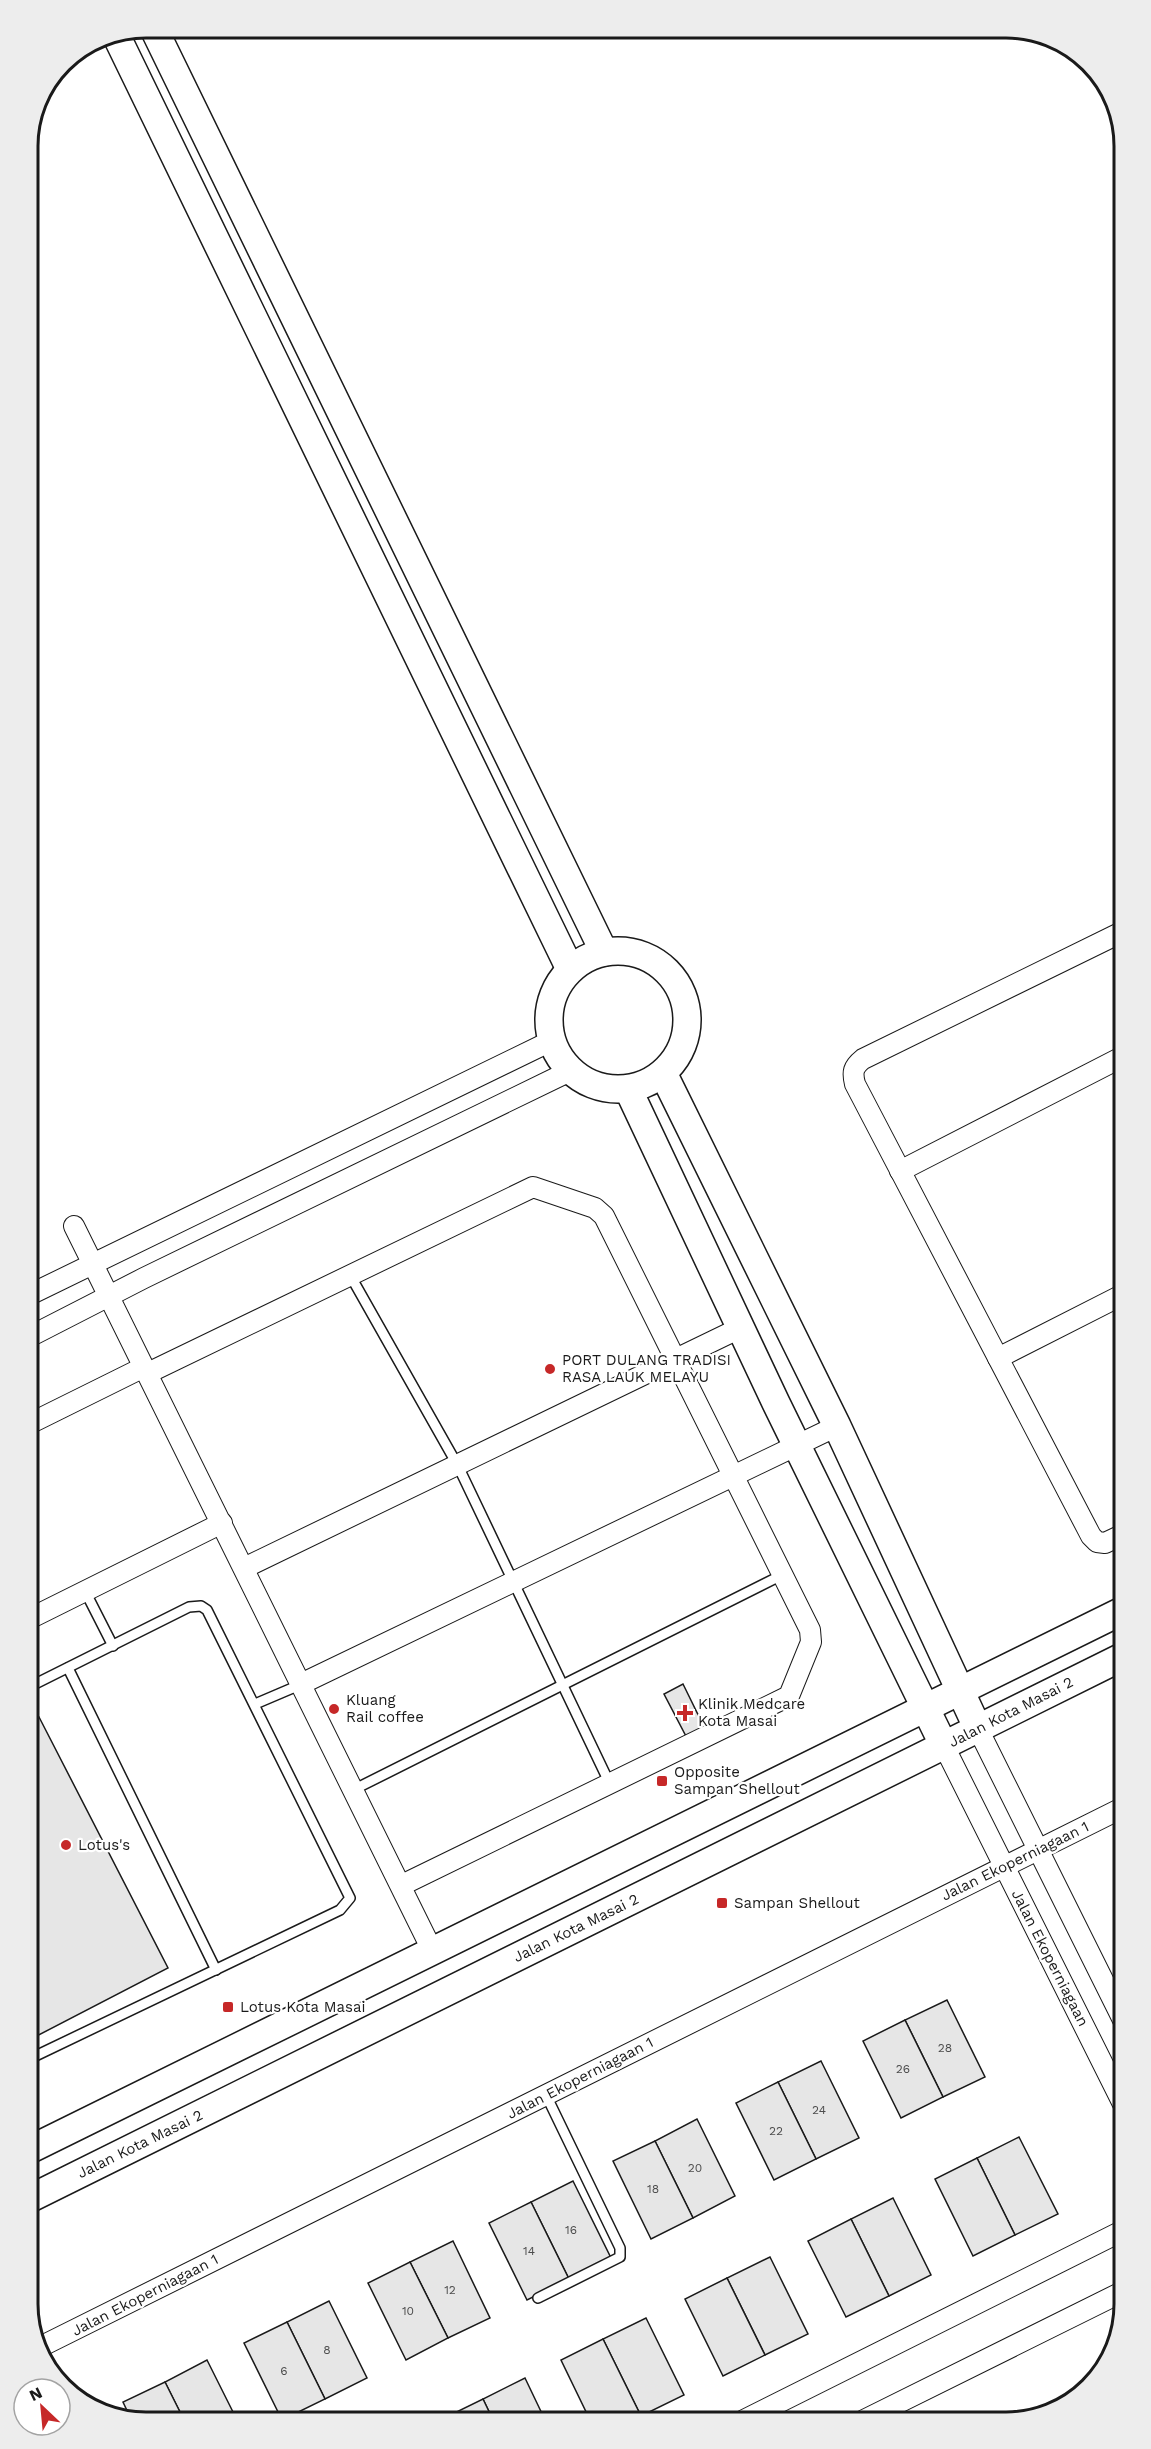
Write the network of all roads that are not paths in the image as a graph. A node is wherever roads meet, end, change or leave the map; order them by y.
1 (158, 38) edge
2 (119, 41) edge
3 (1114, 936) edge
4 (604, 952) junction
5 (570, 969) junction
6 (551, 1041) junction
7 (1114, 1061) edge
8 (570, 1071) junction
9 (663, 1073) junction
10 (628, 1089) junction
11 (900, 1171) junction
12 (74, 1226) dead end
13 (93, 1264) junction
14 (350, 1275) junction
15 (38, 1291) edge
16 (109, 1297) junction
17 (1114, 1299) edge
18 (740, 1328) junction
19 (38, 1332) edge
20 (998, 1358) junction
21 (674, 1361) junction
22 (146, 1370) junction
23 (38, 1420) edge
24 (837, 1426) junction
25 (796, 1446) junction
26 (458, 1466) junction
27 (732, 1477) junction
28 (222, 1523) junction
29 (1114, 1539) edge
30 (244, 1568) junction
31 (782, 1575) junction
32 (514, 1581) junction
33 (85, 1591) junction
34 (38, 1614) edge
35 (1114, 1615) edge
36 (113, 1646) junction
37 (1114, 1661) edge
38 (68, 1668) junction
39 (38, 1683) edge
40 (303, 1683) junction
41 (563, 1685) junction
42 (960, 1692) junction
43 (255, 1704) junction
44 (926, 1709) junction
45 (978, 1729) junction
46 (944, 1746) junction
47 (609, 1782) junction
48 (355, 1789) junction
49 (1114, 1812) edge
50 (1038, 1849) junction
51 (1004, 1866) junction
52 (402, 1885) junction
53 (433, 1952) junction
54 (216, 1970) junction
55 (1114, 2002) edge
56 (38, 2055) edge
57 (1114, 2086) edge
58 (546, 2095) junction
59 (38, 2146) edge
60 (38, 2195) edge
61 (1114, 2235) edge
62 (1114, 2295) edge
63 (538, 2298) dead end
64 (46, 2346) edge
65 (761, 2412) edge
66 (880, 2412) edge

1 - 4 street
2 - 5 street
3 - 11 street
4 - 5 street
4 - 9 street
5 - 6 street
6 - 8 street
6 - 13 street
7 - 11 street
8 - 10 street
8 - 16 street
9 - 10 street
9 - 24 street
10 - 18 street
11 - 20 street
12 - 13 street
13 - 15 street
13 - 16 street
14 - 21 street
14 - 22 street
14 - 26 lane
16 - 19 street
16 - 22 street
17 - 20 street
18 - 21 street
18 - 25 street
20 - 29 street
21 - 26 street
21 - 27 street
22 - 23 street
22 - 28 street
24 - 25 street
24 - 42 street
25 - 27 street
25 - 44 street
26 - 30 street
26 - 32 lane
27 - 31 street
27 - 32 street
28 - 30 street
28 - 33 street
30 - 40 street
31 - 41 lane
31 - 47 street
32 - 40 street
32 - 41 lane
33 - 34 street
33 - 36 lane
35 - 42 street
36 - 38 lane
36 - 43 lane
37 - 45 street, Jalan Kota Masai 2
38 - 39 lane
38 - 54 lane
40 - 43 lane
40 - 48 street
41 - 47 lane
41 - 48 lane
42 - 44 street
42 - 45 street
43 - 54 lane
44 - 46 street
44 - 53 street
45 - 46 street, Jalan Kota Masai 2
45 - 50 street
46 - 51 street, Jalan Ekoperniagaan
46 - 60 street, Jalan Kota Masai 2
47 - 52 street
48 - 52 street
49 - 50 street, Jalan Ekoperniagaan 1
50 - 51 street, Jalan Ekoperniagaan 1
50 - 55 street
51 - 57 street, Jalan Ekoperniagaan
51 - 58 street, Jalan Ekoperniagaan 1
52 - 53 street
53 - 59 street
54 - 56 lane
58 - 63 lane
58 - 64 street, Jalan Ekoperniagaan 1
61 - 65 street
62 - 66 street

